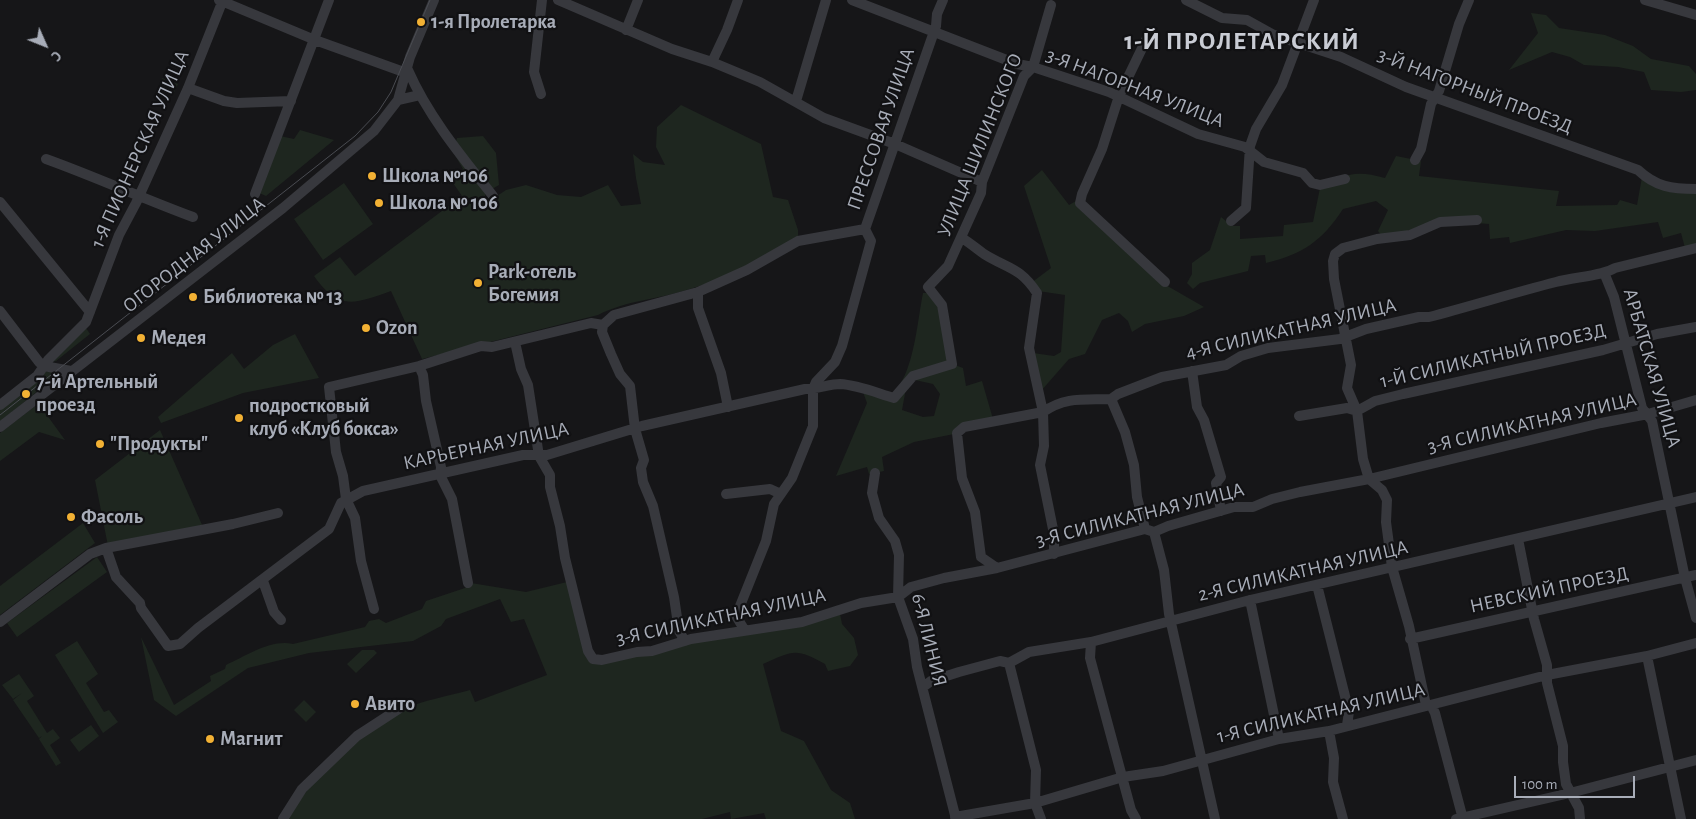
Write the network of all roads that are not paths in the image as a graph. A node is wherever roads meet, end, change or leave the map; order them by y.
1 (221, 0) edge
2 (329, 0) edge
3 (434, 0) edge
4 (542, 0) edge
5 (558, 0) edge
6 (638, 0) edge
7 (738, 0) edge
8 (826, 0) edge
9 (852, 0) edge
10 (943, 0) edge
11 (1186, 0) edge
12 (1314, 0) edge
13 (1470, 0) edge
14 (1645, 0) edge
15 (1051, 5) dead end
16 (1696, 15) edge
17 (626, 30) junction
18 (934, 32) junction
19 (315, 40) junction
20 (1146, 40) dead end
21 (1298, 44) junction
22 (712, 62) junction
23 (1033, 67) junction
24 (408, 70) junction
25 (188, 88) junction
26 (541, 94) dead end
27 (420, 95) junction
28 (1119, 96) junction
29 (1436, 97) junction
30 (398, 100) junction
31 (291, 101) junction
32 (796, 101) junction
33 (895, 144) junction
34 (1250, 150) junction
35 (46, 159) dead end
36 (1415, 160) dead end
37 (1345, 180) dead end
38 (982, 182) junction
39 (1696, 189) edge
40 (255, 194) dead end
41 (140, 195) junction
42 (493, 196) dead end
43 (0, 202) edge
44 (193, 217) dead end
45 (1477, 220) dead end
46 (1231, 221) dead end
47 (865, 229) junction
48 (962, 238) junction
49 (1696, 248) edge
50 (1605, 275) junction
51 (1165, 282) dead end
52 (698, 292) junction
53 (0, 311) edge
54 (90, 312) junction
55 (603, 325) junction
56 (1696, 327) edge
57 (1346, 338) junction
58 (515, 342) junction
59 (1625, 344) junction
60 (44, 366) junction
61 (419, 366) junction
62 (71, 371) junction
63 (1192, 371) junction
64 (813, 389) junction
65 (894, 398) joint
66 (1111, 399) junction
67 (1696, 400) edge
68 (0, 405) edge
69 (728, 407) junction
70 (1357, 411) junction
71 (1043, 412) junction
72 (1648, 414) junction
73 (1300, 416) dead end
74 (0, 427) edge
75 (635, 428) junction
76 (539, 456) junction
77 (875, 473) dead end
78 (1391, 473) junction
79 (440, 475) junction
80 (1369, 479) junction
81 (1382, 490) junction
82 (726, 494) dead end
83 (781, 494) junction
84 (1696, 497) edge
85 (346, 499) junction
86 (1670, 502) junction
87 (1221, 511) junction
88 (278, 513) dead end
89 (1150, 531) junction
90 (1518, 539) junction
91 (106, 548) junction
92 (1054, 554) junction
93 (980, 557) junction
94 (1392, 567) junction
95 (997, 568) junction
96 (968, 573) junction
97 (1696, 575) edge
98 (1685, 578) junction
99 (263, 581) junction
100 (468, 583) dead end
101 (1317, 585) junction
102 (898, 597) junction
103 (1250, 600) junction
104 (374, 609) dead end
105 (1533, 613) junction
106 (1696, 618) edge
107 (281, 620) dead end
108 (1171, 621) junction
109 (0, 622) edge
110 (744, 629) junction
111 (1410, 639) junction
112 (685, 641) junction
113 (1091, 642) junction
114 (1696, 643) edge
115 (1647, 656) junction
116 (1009, 663) junction
117 (1548, 675) junction
118 (923, 687) junction
119 (1428, 705) junction
120 (400, 708) dead end
121 (1347, 725) junction
122 (1329, 731) junction
123 (1279, 739) junction
124 (1203, 760) junction
125 (1696, 760) edge
126 (1669, 767) junction
127 (1123, 777) junction
128 (1570, 793) junction
129 (1035, 803) junction
130 (955, 818) edge
131 (283, 819) edge
132 (1041, 819) edge
133 (1136, 819) edge
134 (1215, 819) edge
135 (1343, 819) edge
136 (1461, 819) edge
137 (1580, 819) edge
138 (1681, 819) edge

1 - 19 street
1 - 25 street, 1-Я ПИОНЕРСКАЯ УЛИЦА
2 - 19 street
3 - 24 street, ОГОРОДНАЯ УЛИЦА
4 - 26 street
5 - 17 street
6 - 17 street
7 - 22 street
8 - 32 street
9 - 18 street, 3-Я НАГОРНАЯ УЛИЦА
10 - 18 street, ПРЕССОВАЯ УЛИЦА
11 - 21 street, 3-Й НАГОРНЫЙ ПРОЕЗД
12 - 21 street
13 - 29 street
14 - 16 street
15 - 23 street, УЛИЦА ШИЛИНСКОГО
17 - 22 street
18 - 23 street, 3-Я НАГОРНАЯ УЛИЦА
18 - 33 street, ПРЕССОВАЯ УЛИЦА
19 - 24 street
19 - 31 street
20 - 28 street
21 - 29 street, 3-Й НАГОРНЫЙ ПРОЕЗД
21 - 34 street
22 - 32 street
23 - 28 street, 3-Я НАГОРНАЯ УЛИЦА
23 - 38 street, УЛИЦА ШИЛИНСКОГО
24 - 27 street
24 - 30 street, ОГОРОДНАЯ УЛИЦА
25 - 31 street
25 - 41 street, 1-Я ПИОНЕРСКАЯ УЛИЦА
27 - 30 street
27 - 42 street
28 - 34 street, 3-Я НАГОРНАЯ УЛИЦА
28 - 51 street
29 - 36 street
29 - 39 street, 3-Й НАГОРНЫЙ ПРОЕЗД
30 - 62 street, ОГОРОДНАЯ УЛИЦА
31 - 40 street
32 - 33 street
33 - 38 street
33 - 47 street, ПРЕССОВАЯ УЛИЦА
34 - 37 street, 3-Я НАГОРНАЯ УЛИЦА
34 - 46 street
35 - 41 street
38 - 48 street, УЛИЦА ШИЛИНСКОГО
41 - 44 street
41 - 54 street, 1-Я ПИОНЕРСКАЯ УЛИЦА
43 - 54 street
45 - 57 street
47 - 52 street
47 - 64 street, ПРЕССОВАЯ УЛИЦА
48 - 65 street, УЛИЦА ШИЛИНСКОГО
48 - 71 street
49 - 50 street, 4-Я СИЛИКАТНАЯ УЛИЦА
50 - 57 street, 4-Я СИЛИКАТНАЯ УЛИЦА
50 - 59 street, АРБАТСКАЯ УЛИЦА
52 - 55 street
52 - 69 street
53 - 60 street
54 - 60 street, 1-Я ПИОНЕРСКАЯ УЛИЦА
55 - 58 street
55 - 75 street
56 - 59 street, 1-Й СИЛИКАТНЫЙ ПРОЕЗД
57 - 63 street, 4-Я СИЛИКАТНАЯ УЛИЦА
57 - 70 street
58 - 61 street
58 - 76 street
59 - 70 street, 1-Й СИЛИКАТНЫЙ ПРОЕЗД
59 - 72 street, АРБАТСКАЯ УЛИЦА
60 - 62 street
60 - 68 street, 1-Я ПИОНЕРСКАЯ УЛИЦА
61 - 79 street
61 - 85 street
62 - 74 street, ОГОРОДНАЯ УЛИЦА
63 - 66 street, 4-Я СИЛИКАТНАЯ УЛИЦА
63 - 87 street
64 - 65 street, КАРЬЕРНАЯ УЛИЦА
64 - 69 street, КАРЬЕРНАЯ УЛИЦА
64 - 83 street
66 - 71 street, 4-Я СИЛИКАТНАЯ УЛИЦА
66 - 89 street
67 - 72 street, 3-Я СИЛИКАТНАЯ УЛИЦА
69 - 75 street, КАРЬЕРНАЯ УЛИЦА
70 - 73 street, 1-Й СИЛИКАТНЫЙ ПРОЕЗД
70 - 80 street
71 - 92 street
71 - 93 street, 4-Я СИЛИКАТНАЯ УЛИЦА
72 - 78 street, 3-Я СИЛИКАТНАЯ УЛИЦА
72 - 86 street, АРБАТСКАЯ УЛИЦА
75 - 76 street, КАРЬЕРНАЯ УЛИЦА
75 - 112 street
76 - 79 street, КАРЬЕРНАЯ УЛИЦА
76 - 112 street, 3-Я СИЛИКАТНАЯ УЛИЦА
77 - 102 street, 6-Я ЛИНИЯ
78 - 80 street, 3-Я СИЛИКАТНАЯ УЛИЦА
78 - 81 street
79 - 85 street, КАРЬЕРНАЯ УЛИЦА
79 - 100 street
80 - 81 street
80 - 87 street, 3-Я СИЛИКАТНАЯ УЛИЦА
81 - 94 street
82 - 83 street
83 - 110 street
84 - 86 street, 2-Я СИЛИКАТНАЯ УЛИЦА
85 - 99 street
85 - 104 street
86 - 90 street, 2-Я СИЛИКАТНАЯ УЛИЦА
86 - 98 street, АРБАТСКАЯ УЛИЦА
87 - 89 street, 3-Я СИЛИКАТНАЯ УЛИЦА
88 - 91 street
89 - 92 street, 3-Я СИЛИКАТНАЯ УЛИЦА
89 - 108 street
90 - 94 street, 2-Я СИЛИКАТНАЯ УЛИЦА
90 - 105 street
91 - 99 street
91 - 109 street
92 - 95 street, 3-Я СИЛИКАТНАЯ УЛИЦА
93 - 95 street
93 - 96 street
94 - 101 street, 2-Я СИЛИКАТНАЯ УЛИЦА
94 - 111 street
95 - 96 street, 3-Я СИЛИКАТНАЯ УЛИЦА
96 - 102 street, 3-Я СИЛИКАТНАЯ УЛИЦА
97 - 98 street, НЕВСКИЙ ПРОЕЗД
98 - 105 street, НЕВСКИЙ ПРОЕЗД
98 - 106 street, АРБАТСКАЯ УЛИЦА
99 - 107 street
101 - 103 street, 2-Я СИЛИКАТНАЯ УЛИЦА
101 - 121 street
102 - 110 street, 3-Я СИЛИКАТНАЯ УЛИЦА
102 - 118 street, 6-Я ЛИНИЯ
103 - 108 street, 2-Я СИЛИКАТНАЯ УЛИЦА
103 - 123 street
105 - 111 street, НЕВСКИЙ ПРОЕЗД
105 - 117 street
108 - 113 street, 2-Я СИЛИКАТНАЯ УЛИЦА
108 - 124 street
110 - 112 street, 3-Я СИЛИКАТНАЯ УЛИЦА
111 - 119 street
113 - 116 street, 2-Я СИЛИКАТНАЯ УЛИЦА
113 - 127 street
114 - 115 street, 1-Я СИЛИКАТНАЯ УЛИЦА
115 - 117 street, 1-Я СИЛИКАТНАЯ УЛИЦА
115 - 126 street
116 - 118 street, 2-Я СИЛИКАТНАЯ УЛИЦА
116 - 129 street
117 - 119 street, 1-Я СИЛИКАТНАЯ УЛИЦА
117 - 128 street
118 - 130 street, 6-Я ЛИНИЯ
119 - 121 street, 1-Я СИЛИКАТНАЯ УЛИЦА
119 - 136 street
120 - 131 street
121 - 122 street, 1-Я СИЛИКАТНАЯ УЛИЦА
122 - 123 street, 1-Я СИЛИКАТНАЯ УЛИЦА
122 - 135 street
123 - 124 street, 1-Я СИЛИКАТНАЯ УЛИЦА
124 - 127 street, 1-Я СИЛИКАТНАЯ УЛИЦА
124 - 134 street
125 - 126 street
126 - 128 street
126 - 138 street
127 - 129 street, 1-Я СИЛИКАТНАЯ УЛИЦА
127 - 133 street
128 - 136 street
128 - 137 street
129 - 130 street, 1-Я СИЛИКАТНАЯ УЛИЦА
129 - 132 street

